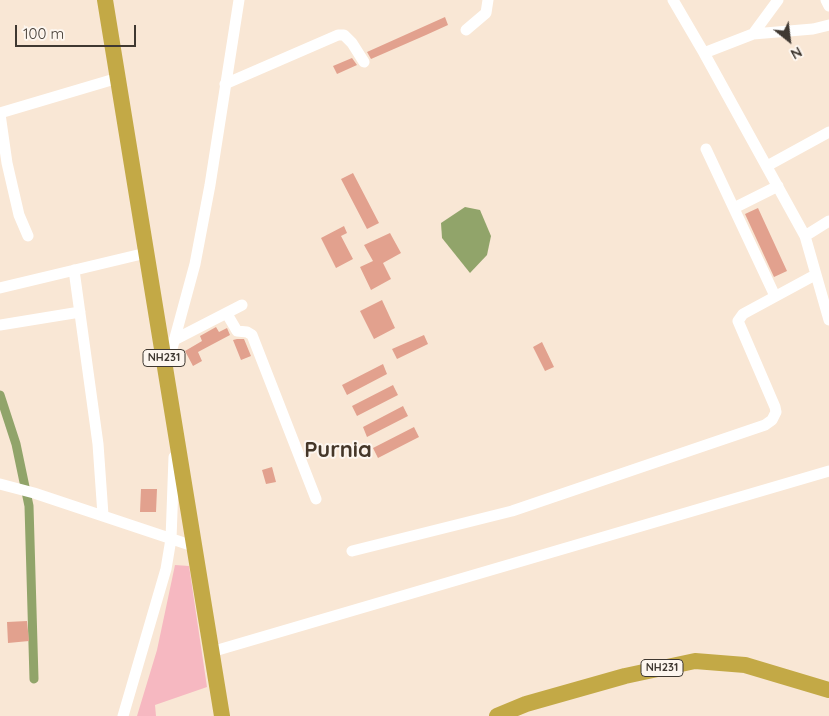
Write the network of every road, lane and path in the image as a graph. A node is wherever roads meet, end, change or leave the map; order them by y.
1 (105, 0) edge
2 (239, 0) edge
3 (488, 0) edge
4 (672, 0) edge
5 (778, 0) edge
6 (826, 0) edge
7 (829, 6) edge
8 (829, 25) edge
9 (466, 30) dead end
10 (754, 34) junction
11 (704, 53) junction
12 (364, 62) dead end
13 (118, 78) junction
14 (225, 84) junction
15 (0, 113) edge
16 (829, 132) edge
17 (706, 149) dead end
18 (766, 166) junction
19 (778, 186) junction
20 (734, 208) junction
21 (829, 221) edge
22 (28, 236) dead end
23 (805, 236) junction
24 (146, 253) junction
25 (74, 270) junction
26 (815, 275) junction
27 (0, 288) edge
28 (775, 296) junction
29 (242, 306) dead end
30 (80, 312) junction
31 (227, 314) junction
32 (829, 320) edge
33 (0, 325) edge
34 (174, 340) junction
35 (166, 372) junction
36 (175, 438) junction
37 (829, 472) edge
38 (0, 484) edge
39 (316, 499) dead end
40 (102, 515) junction
41 (171, 539) junction
42 (193, 546) junction
43 (352, 551) dead end
44 (211, 652) junction
45 (829, 690) edge
46 (123, 716) edge
47 (222, 716) edge
48 (496, 716) edge

1 - 13 highway, NH231
2 - 14 street
3 - 9 street
4 - 11 street
5 - 10 street
6 - 7 street
8 - 10 street
10 - 11 street
11 - 18 street
12 - 14 street
13 - 15 street
13 - 24 highway, NH231
14 - 34 street
15 - 22 street
16 - 18 street
17 - 20 street
18 - 19 street
19 - 20 street
19 - 23 street
20 - 28 street
21 - 23 street
23 - 26 street
24 - 25 street
24 - 35 highway, NH231
25 - 27 street
25 - 30 street
26 - 28 street
26 - 32 street
28 - 43 street
29 - 31 street
30 - 33 street
30 - 40 street
31 - 34 street
31 - 39 street
34 - 35 street
35 - 36 highway, NH231
36 - 41 street
36 - 42 highway, NH231
37 - 44 street
38 - 40 street
40 - 41 street
41 - 42 street
41 - 46 street
42 - 44 highway, NH231
44 - 47 highway, NH231
45 - 48 highway, NH231

